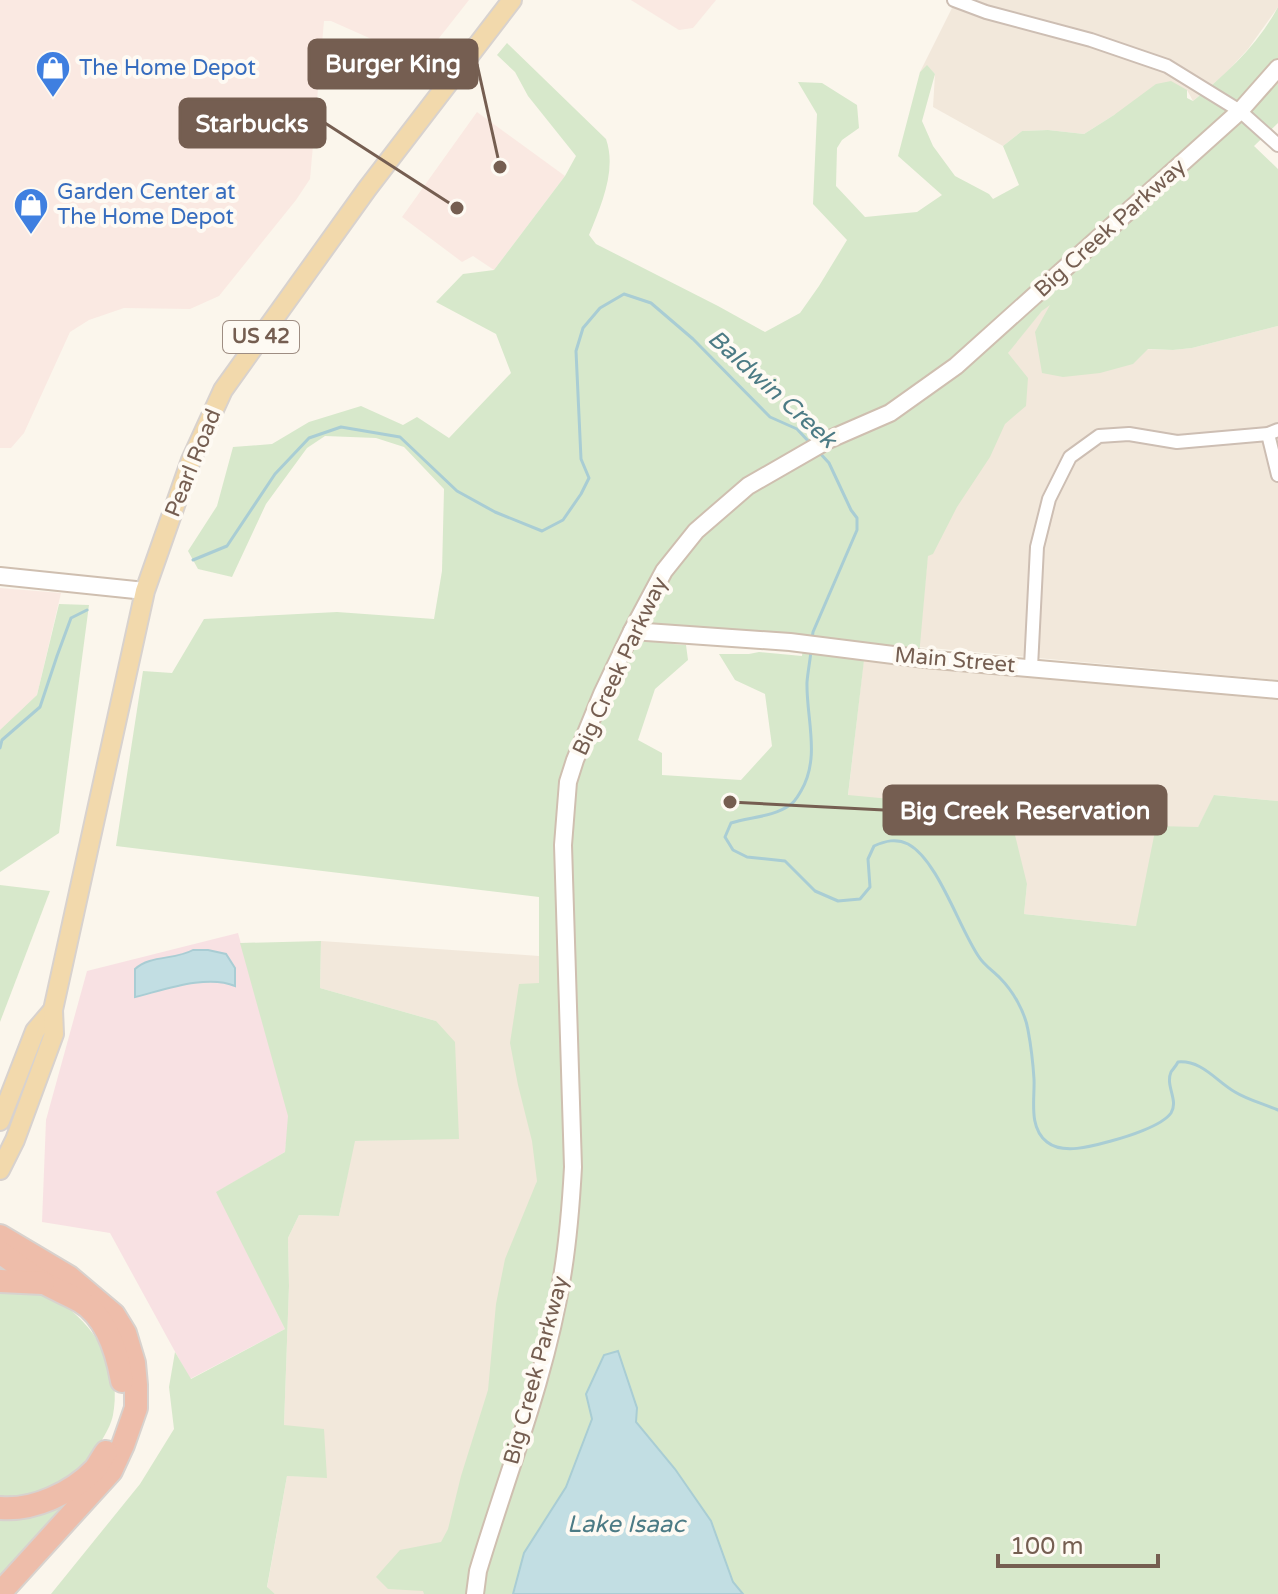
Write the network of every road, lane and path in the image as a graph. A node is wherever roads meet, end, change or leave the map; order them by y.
1 (512, 0) edge
2 (954, 0) edge
3 (1278, 68) edge
4 (1240, 111) junction
5 (1278, 145) edge
6 (1273, 432) edge
7 (1278, 475) edge
8 (0, 576) edge
9 (145, 591) junction
10 (632, 631) junction
11 (1031, 667) junction
12 (1278, 685) edge
13 (53, 1010) junction
14 (0, 1121) edge
15 (0, 1170) edge
16 (0, 1236) edge
17 (0, 1252) edge
18 (0, 1281) edge
19 (45, 1283) junction
20 (0, 1508) edge
21 (0, 1593) edge
22 (475, 1594) edge

1 - 9 main road, Pearl Road / US 42
2 - 4 street
3 - 4 street, Big Creek Parkway
4 - 5 street
4 - 10 street, Big Creek Parkway
6 - 7 street
6 - 11 street
8 - 9 street
9 - 13 main road, Pearl Road / US 42
10 - 11 street, Main Street
10 - 22 street, Big Creek Parkway
11 - 12 street, Main Street
13 - 14 main road, Pearl Road / US 42
13 - 15 main road, Pearl Road / US 42
16 - 21 highway
17 - 19 highway
18 - 19 highway
19 - 20 highway

